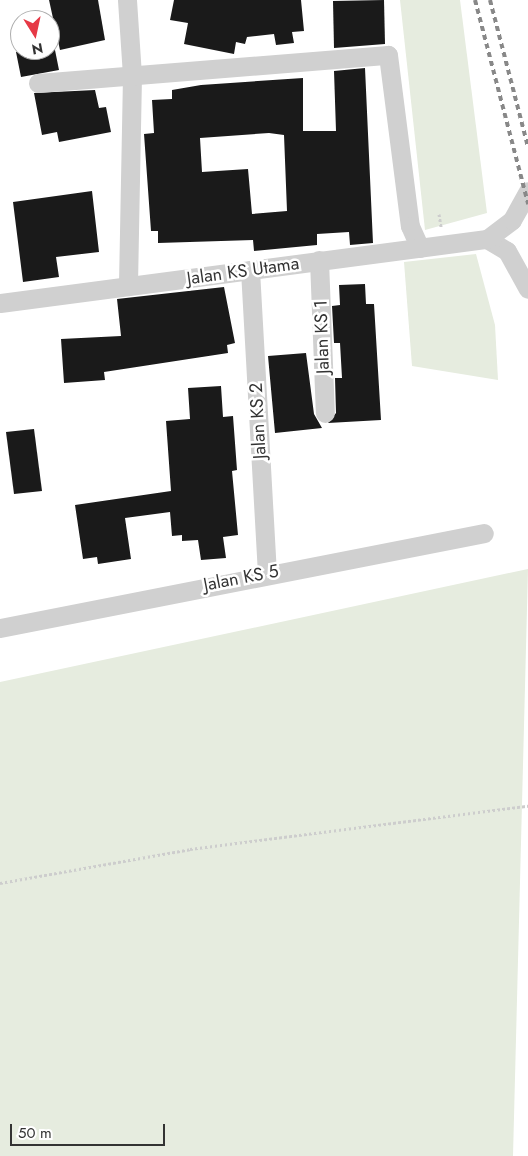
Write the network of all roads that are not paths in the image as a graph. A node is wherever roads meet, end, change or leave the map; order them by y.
1 (126, 0) edge
2 (132, 76) junction
3 (38, 83) dead end
4 (528, 191) edge
5 (487, 239) junction
6 (420, 248) junction
7 (318, 260) junction
8 (250, 270) junction
9 (128, 286) junction
10 (528, 290) edge
11 (0, 304) edge
12 (325, 413) dead end
13 (484, 532) dead end
14 (267, 572) junction
15 (0, 628) edge

1 - 2 street
2 - 3 street
2 - 6 street
2 - 9 street
4 - 5 street
5 - 6 street, Jalan KS Utama
5 - 10 street
6 - 7 street, Jalan KS Utama
7 - 8 street, Jalan KS Utama
7 - 12 street, Jalan KS 1
8 - 9 street, Jalan KS Utama
8 - 14 street, Jalan KS 2
9 - 11 street, Jalan KS Utama
13 - 14 street, Jalan KS 5
14 - 15 street, Jalan KS 5

